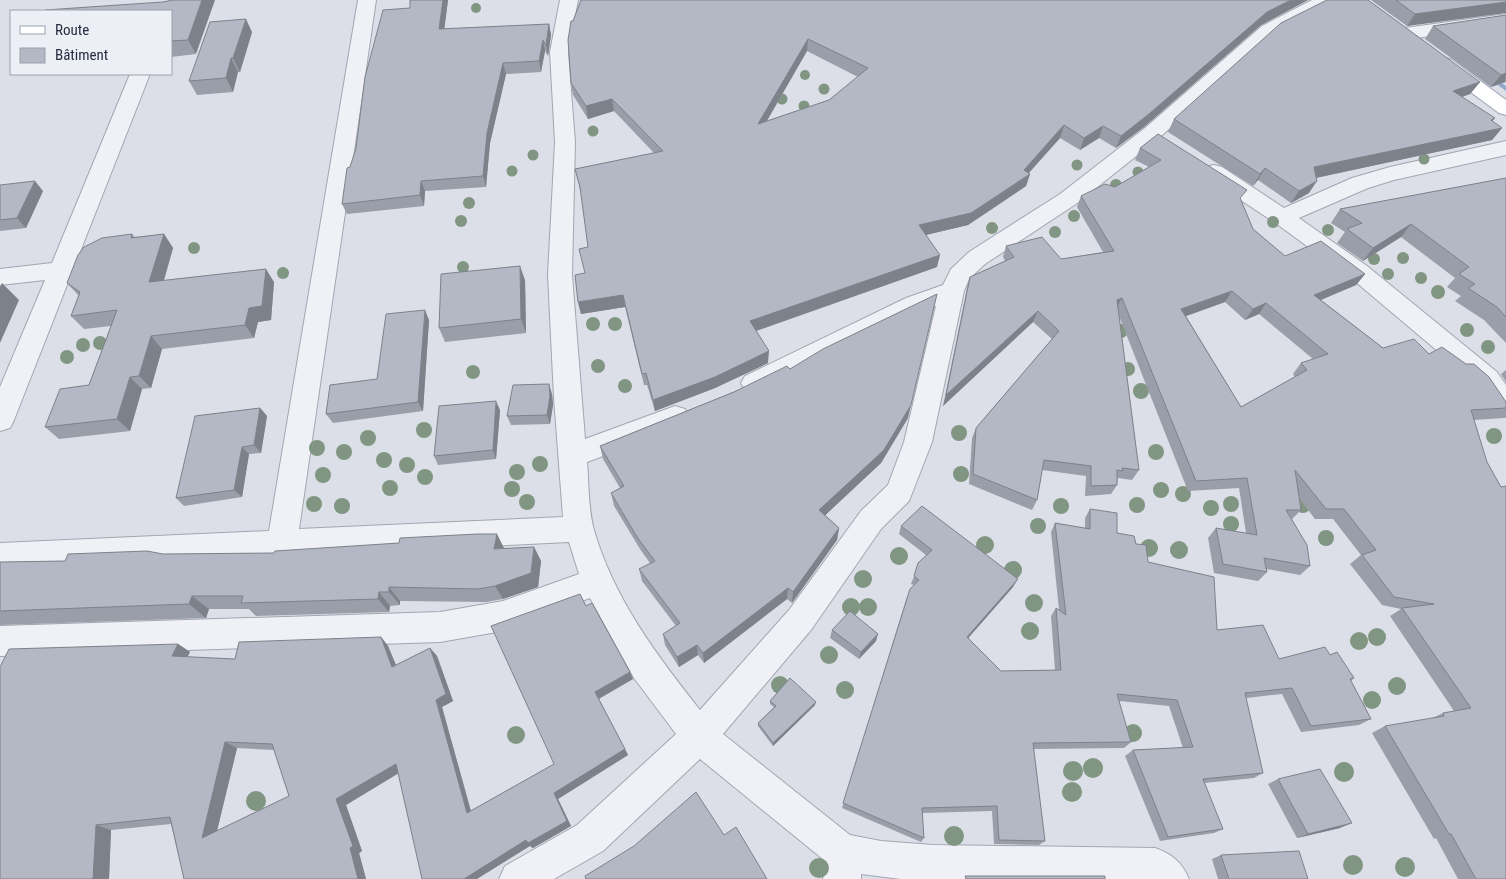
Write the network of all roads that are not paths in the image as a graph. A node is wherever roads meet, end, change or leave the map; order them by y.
1 (367, 0) edge
2 (569, 0) edge
3 (1326, 0) edge
4 (1506, 19) edge
5 (1389, 23) edge
6 (1405, 34) junction
7 (140, 75) edge
8 (1506, 109) edge
9 (1506, 148) edge
10 (1193, 159) edge
11 (1282, 217) junction
12 (61, 270) junction
13 (0, 277) edge
14 (952, 291) junction
15 (734, 393) edge
16 (1506, 406) edge
17 (698, 408) edge
18 (0, 420) edge
19 (572, 456) junction
20 (579, 529) junction
21 (282, 543) junction
22 (0, 557) edge
23 (597, 581) junction
24 (0, 641) edge
25 (700, 736) junction
26 (842, 865) edge
27 (518, 879) edge
28 (1170, 879) edge

1 - 21 street
2 - 19 street
3 - 14 street
4 - 6 street
5 - 6 main road
6 - 8 main road
7 - 12 street
9 - 11 street
10 - 11 street
11 - 16 street
12 - 13 street
12 - 18 street
14 - 15 street
14 - 25 street
17 - 19 street
19 - 20 street
20 - 21 street
20 - 23 street
21 - 22 street
23 - 24 street
23 - 25 street
25 - 26 street
25 - 27 street
26 - 28 street

